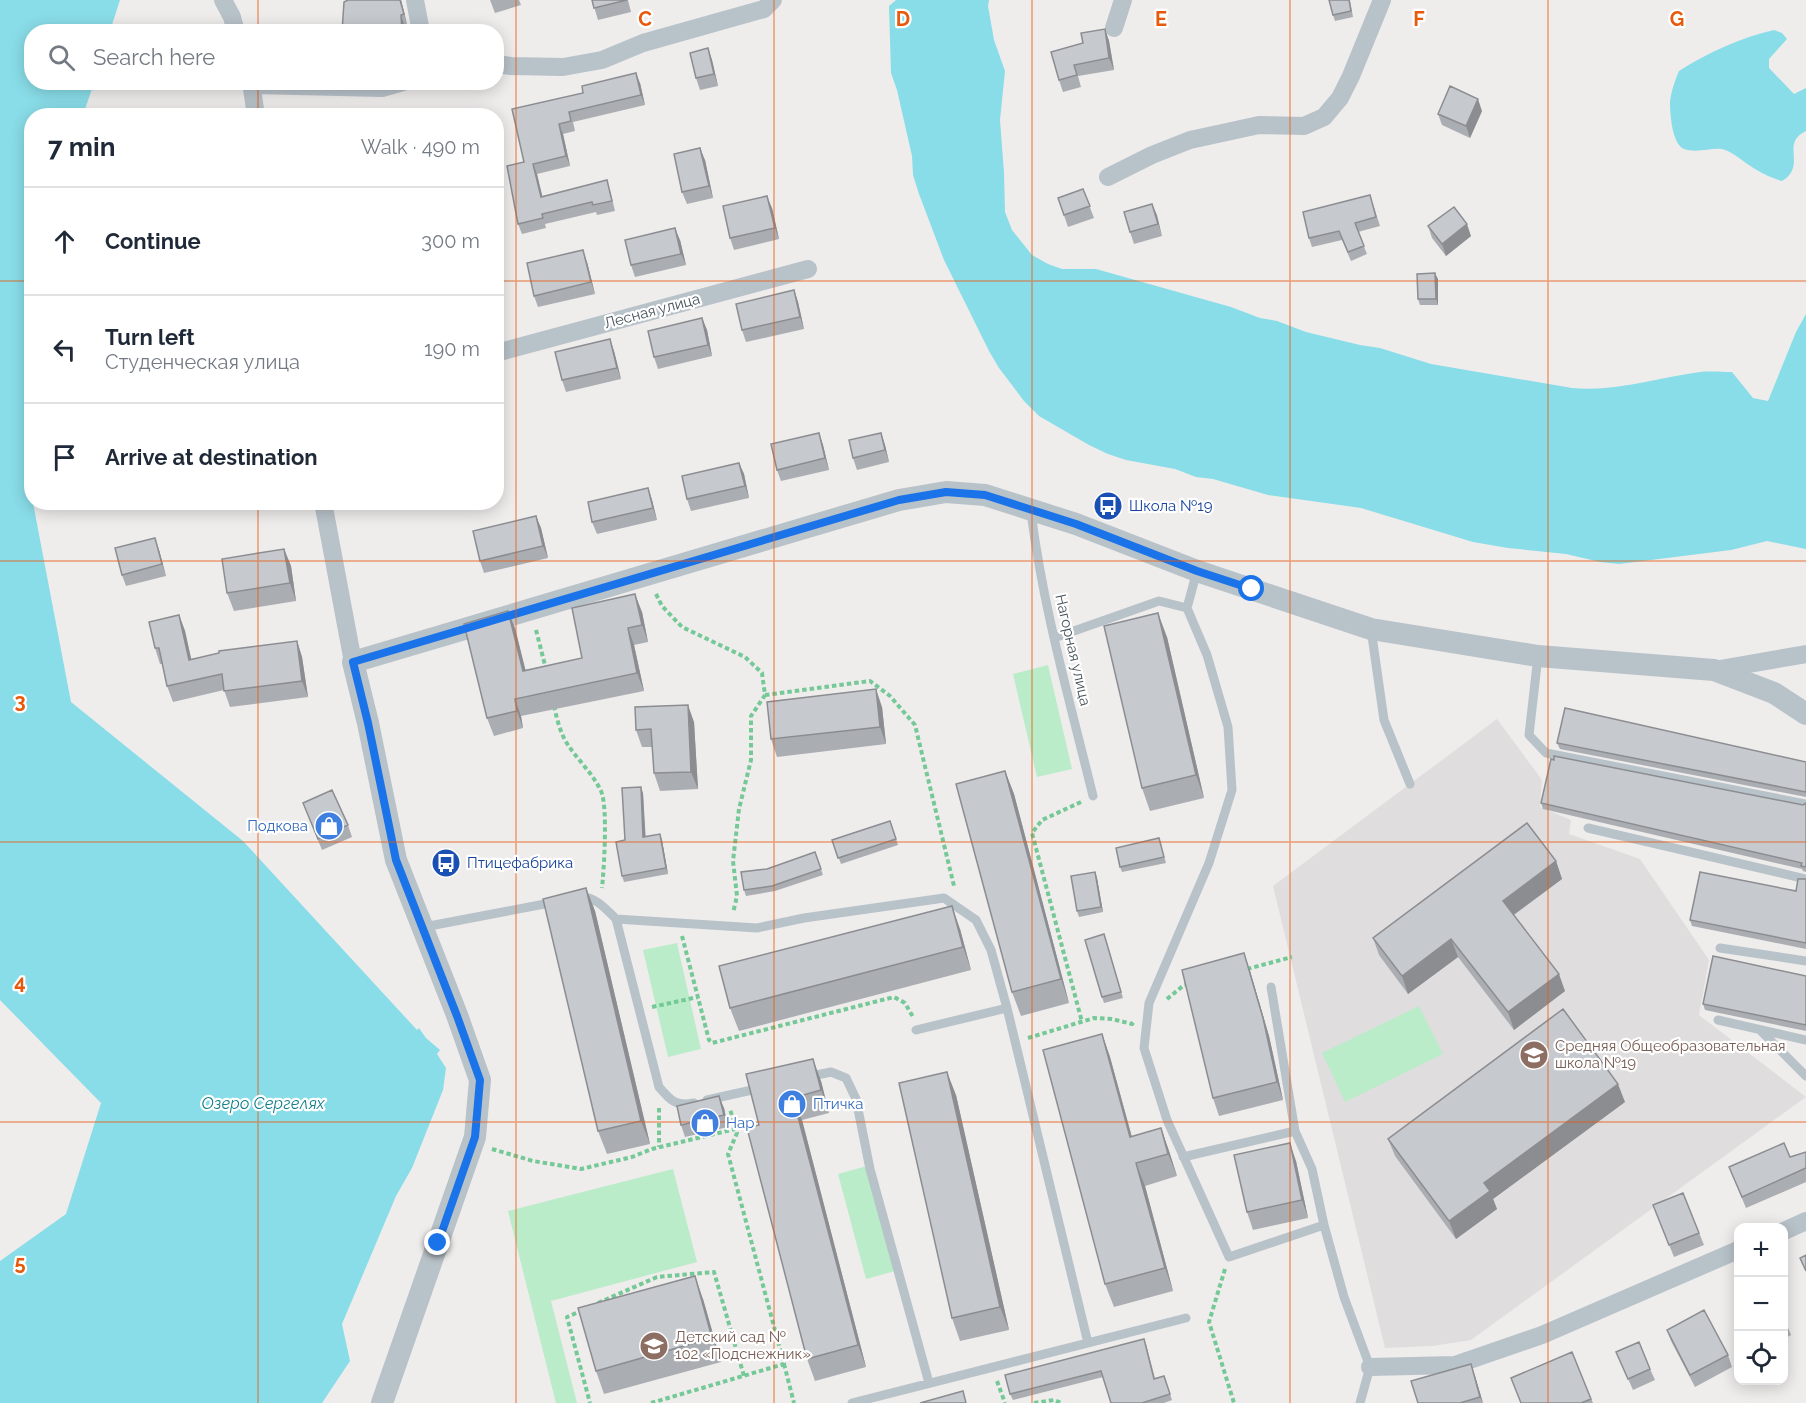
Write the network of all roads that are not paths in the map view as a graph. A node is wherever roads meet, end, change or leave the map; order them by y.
1 (223, 0) edge
2 (415, 0) edge
3 (773, 0) edge
4 (1123, 0) edge
5 (1382, 0) edge
6 (234, 24) edge
7 (420, 24) edge
8 (1114, 28) dead end
9 (504, 65) edge
10 (253, 90) edge
11 (255, 108) edge
12 (1108, 177) dead end
13 (808, 268) dead end
14 (504, 351) edge
15 (1031, 509) junction
16 (324, 510) edge
17 (1197, 571) junction
18 (1187, 608) junction
19 (1371, 630) junction
20 (1054, 638) junction
21 (1806, 654) edge
22 (1538, 656) junction
23 (353, 662) junction
24 (1714, 670) junction
25 (1806, 714) edge
26 (1410, 784) dead end
27 (1093, 796) road end
28 (1806, 804) edge
29 (1588, 828) dead end
30 (1806, 879) edge
31 (573, 899) edge
32 (561, 901) edge
33 (615, 919) junction
34 (422, 928) junction
35 (1720, 948) dead end
36 (1806, 961) edge
37 (1270, 987) dead end
38 (1007, 1008) junction
39 (1718, 1020) dead end
40 (916, 1030) road end
41 (1760, 1030) junction
42 (1806, 1040) edge
43 (1806, 1076) edge
44 (796, 1080) edge
45 (773, 1085) edge
46 (1295, 1131) junction
47 (1183, 1157) junction
48 (1806, 1221) edge
49 (1324, 1225) junction
50 (1788, 1229) edge
51 (1734, 1252) edge
52 (1186, 1318) dead end
53 (1088, 1343) junction
54 (1370, 1367) junction
55 (928, 1383) junction
56 (382, 1403) edge
57 (852, 1403) edge
58 (1360, 1403) edge

1 - 6 street
2 - 7 street
3 - 9 street
4 - 8 street
5 - 12 street
10 - 11 street
13 - 14 street, Лесная улица
15 - 17 street
15 - 20 lane, Нагорная улица
15 - 23 street
16 - 23 street
17 - 18 lane
17 - 19 street
18 - 20 lane
18 - 47 lane
19 - 22 street
19 - 26 lane
20 - 27 lane, Нагорная улица
21 - 24 street
22 - 24 street
22 - 28 lane
23 - 34 street
24 - 25 street
29 - 30 lane
31 - 33 lane
32 - 34 lane
33 - 38 lane
33 - 45 lane
34 - 56 street
35 - 36 lane
37 - 46 lane
38 - 40 lane
38 - 53 lane
39 - 41 lane
41 - 42 lane
41 - 43 lane
44 - 55 lane
46 - 47 lane
46 - 49 lane
47 - 49 lane
48 - 50 street
49 - 54 lane
51 - 54 street
52 - 53 lane
53 - 55 lane
54 - 58 lane
55 - 57 lane

